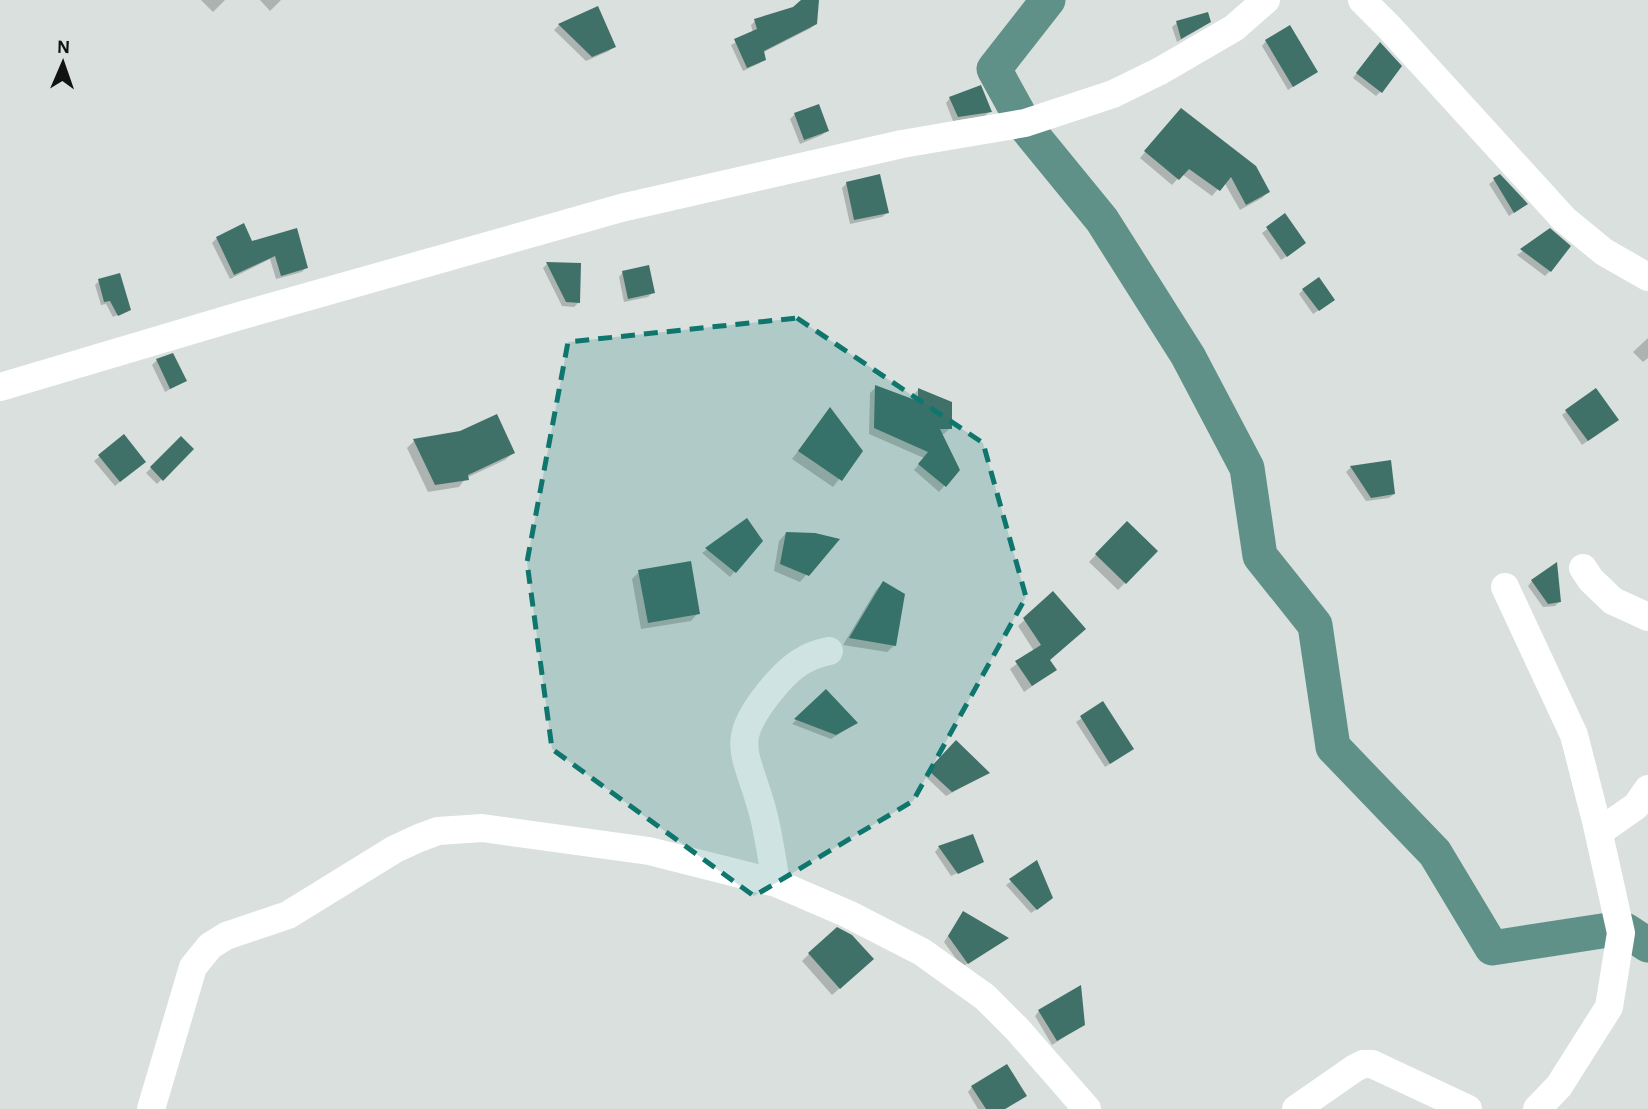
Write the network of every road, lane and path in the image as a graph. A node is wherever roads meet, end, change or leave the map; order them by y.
1 (1266, 0) edge
2 (1362, 0) edge
3 (1648, 277) edge
4 (0, 387) edge
5 (1583, 568) dead end
6 (1505, 587) dead end
7 (1648, 617) edge
8 (829, 651) dead end
9 (1648, 789) edge
10 (1598, 832) junction
11 (776, 883) junction
12 (151, 1109) edge
13 (1087, 1109) edge
14 (1296, 1109) edge
15 (1468, 1109) edge
16 (1537, 1109) edge

1 - 4 street
2 - 3 street
5 - 7 street
6 - 10 street
8 - 11 street
9 - 10 street
10 - 16 street
11 - 12 street
11 - 13 street
14 - 15 street

